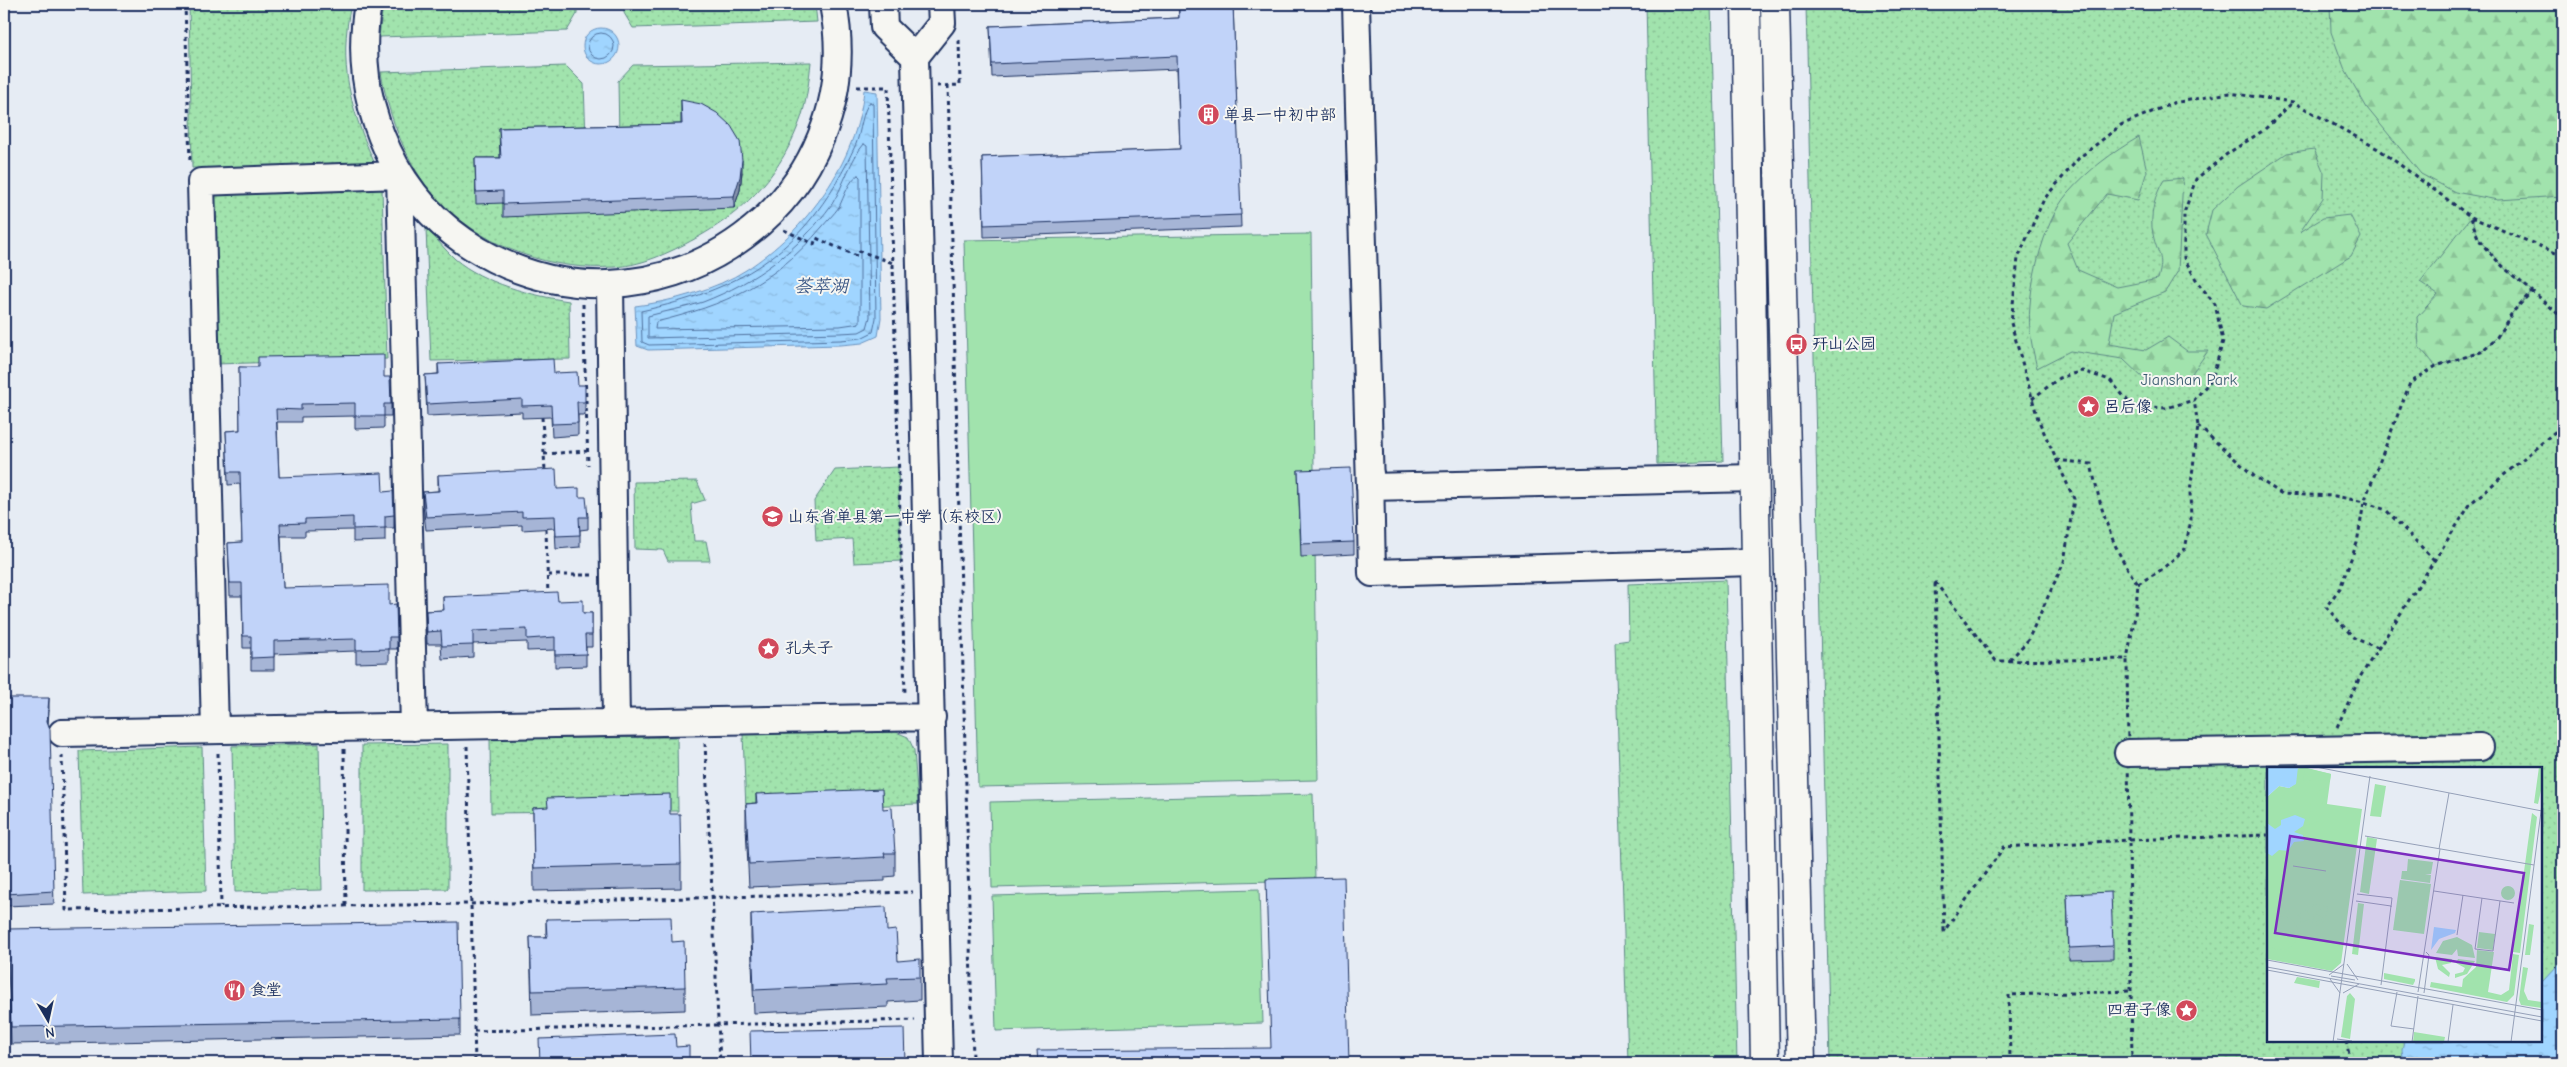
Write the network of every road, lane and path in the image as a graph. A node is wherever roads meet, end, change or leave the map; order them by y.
1 (368, 4) edge
2 (834, 4) edge
3 (883, 4) edge
4 (941, 4) edge
5 (1356, 4) edge
6 (1746, 4) edge
7 (1775, 4) edge
8 (959, 31) dead end
9 (915, 57) junction
10 (948, 85) dead end
11 (960, 85) dead end
12 (856, 94) dead end
13 (2293, 102) junction
14 (400, 174) junction
15 (2471, 217) junction
16 (790, 224) dead end
17 (784, 230) junction
18 (780, 234) dead end
19 (2563, 256) edge
20 (893, 263) junction
21 (610, 285) junction
22 (2532, 291) junction
23 (2563, 319) edge
24 (2032, 399) junction
25 (2194, 400) junction
26 (542, 417) edge
27 (2563, 425) edge
28 (2198, 426) junction
29 (587, 451) dead end
30 (544, 454) junction
31 (2056, 460) junction
32 (545, 473) edge
33 (1370, 474) junction
34 (1754, 478) junction
35 (2364, 502) junction
36 (546, 529) edge
37 (2435, 561) junction
38 (1755, 562) junction
39 (548, 575) junction
40 (594, 575) dead end
41 (2138, 584) junction
42 (548, 605) edge
43 (2378, 648) junction
44 (2127, 659) junction
45 (2010, 660) junction
46 (905, 701) dead end
47 (932, 717) junction
48 (616, 723) junction
49 (467, 726) junction
50 (414, 727) junction
51 (62, 734) joint
52 (705, 735) dead end
53 (344, 740) dead end
54 (216, 741) junction
55 (2480, 747) dead end
56 (2327, 749) junction
57 (2128, 753) junction
58 (2267, 835) edge
59 (2129, 840) junction
60 (935, 892) junction
61 (470, 904) junction
62 (346, 906) junction
63 (221, 907) junction
64 (2132, 991) junction
65 (938, 1019) junction
66 (474, 1031) junction
67 (2346, 1042) edge
68 (973, 1060) dead end
69 (475, 1063) edge
70 (720, 1063) edge
71 (939, 1063) edge
72 (1765, 1063) edge
73 (1800, 1063) edge
74 (2010, 1063) edge
75 (2132, 1063) edge
76 (2351, 1063) edge

1 - 14 street
2 - 21 street
3 - 9 street
4 - 9 street
5 - 33 street
6 - 34 main road
7 - 73 main road
8 - 11 path
9 - 47 street
10 - 68 path
12 - 20 path
13 - 15 path
13 - 24 path
13 - 25 path
14 - 21 street
14 - 50 street
14 - 54 street
15 - 19 path
15 - 22 path
16 - 17 path
17 - 18 path
17 - 20 path
20 - 46 path
21 - 48 street
22 - 23 path
22 - 35 path
24 - 25 path
24 - 31 path
25 - 28 path
26 - 30 path
27 - 37 path
28 - 35 path
28 - 41 path
29 - 30 path
30 - 32 path
31 - 41 path
31 - 45 path
33 - 34 street
33 - 38 street
34 - 38 main road
35 - 37 path
35 - 43 path
36 - 39 path
37 - 43 path
38 - 72 main road
39 - 40 path
39 - 42 path
41 - 44 path
43 - 56 path
44 - 45 path
44 - 57 path
45 - 59 path
47 - 48 street
47 - 60 street
48 - 49 street
49 - 50 street
49 - 61 path
50 - 54 street
51 - 54 street
51 - 63 path
52 - 70 path
53 - 62 path
54 - 63 path
55 - 56 street
56 - 57 street
57 - 59 path
58 - 59 path
59 - 64 path
60 - 61 path
60 - 65 street
61 - 62 path
61 - 66 path
62 - 63 path
64 - 74 path
64 - 75 path
65 - 66 path
65 - 71 street
66 - 69 path
67 - 76 path

